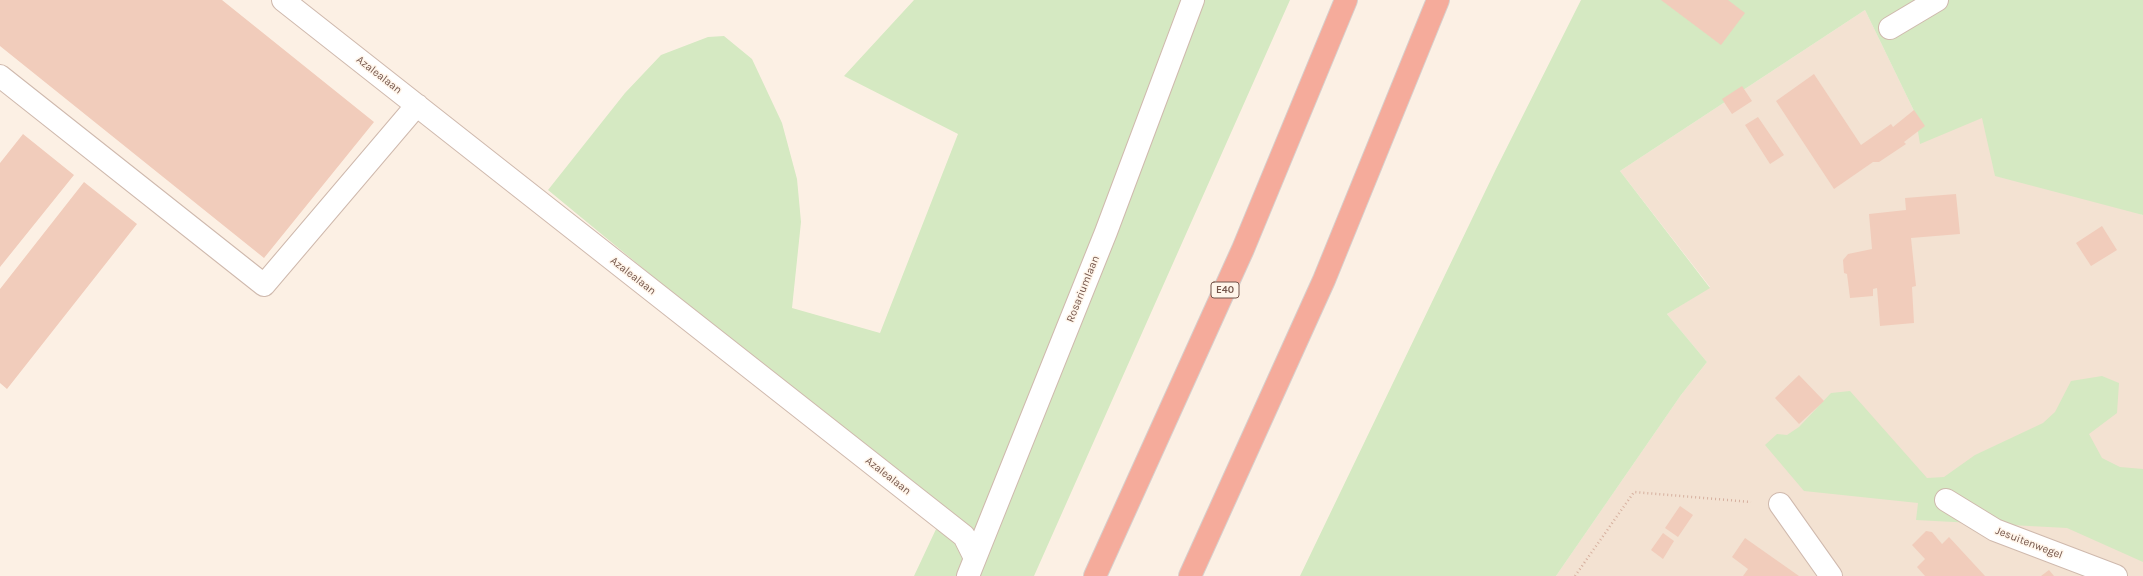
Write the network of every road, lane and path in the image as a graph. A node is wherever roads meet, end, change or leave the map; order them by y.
1 (284, 0) edge
2 (1193, 0) edge
3 (1346, 0) edge
4 (1438, 0) edge
5 (1937, 0) edge
6 (1890, 28) dead end
7 (0, 76) edge
8 (417, 105) junction
9 (1946, 500) dead end
10 (1780, 504) joint
11 (971, 567) edge
12 (1095, 576) edge
13 (1190, 576) edge
14 (1575, 576) edge
15 (1831, 576) edge
16 (2116, 576) edge

1 - 8 street, Azalealaan
2 - 11 street, Rosariumlaan
3 - 12 highway, E40
4 - 13 highway
5 - 6 street
7 - 8 street
8 - 11 street, Azalealaan
9 - 16 street, Jesuitenwegel
10 - 14 path
10 - 15 street

